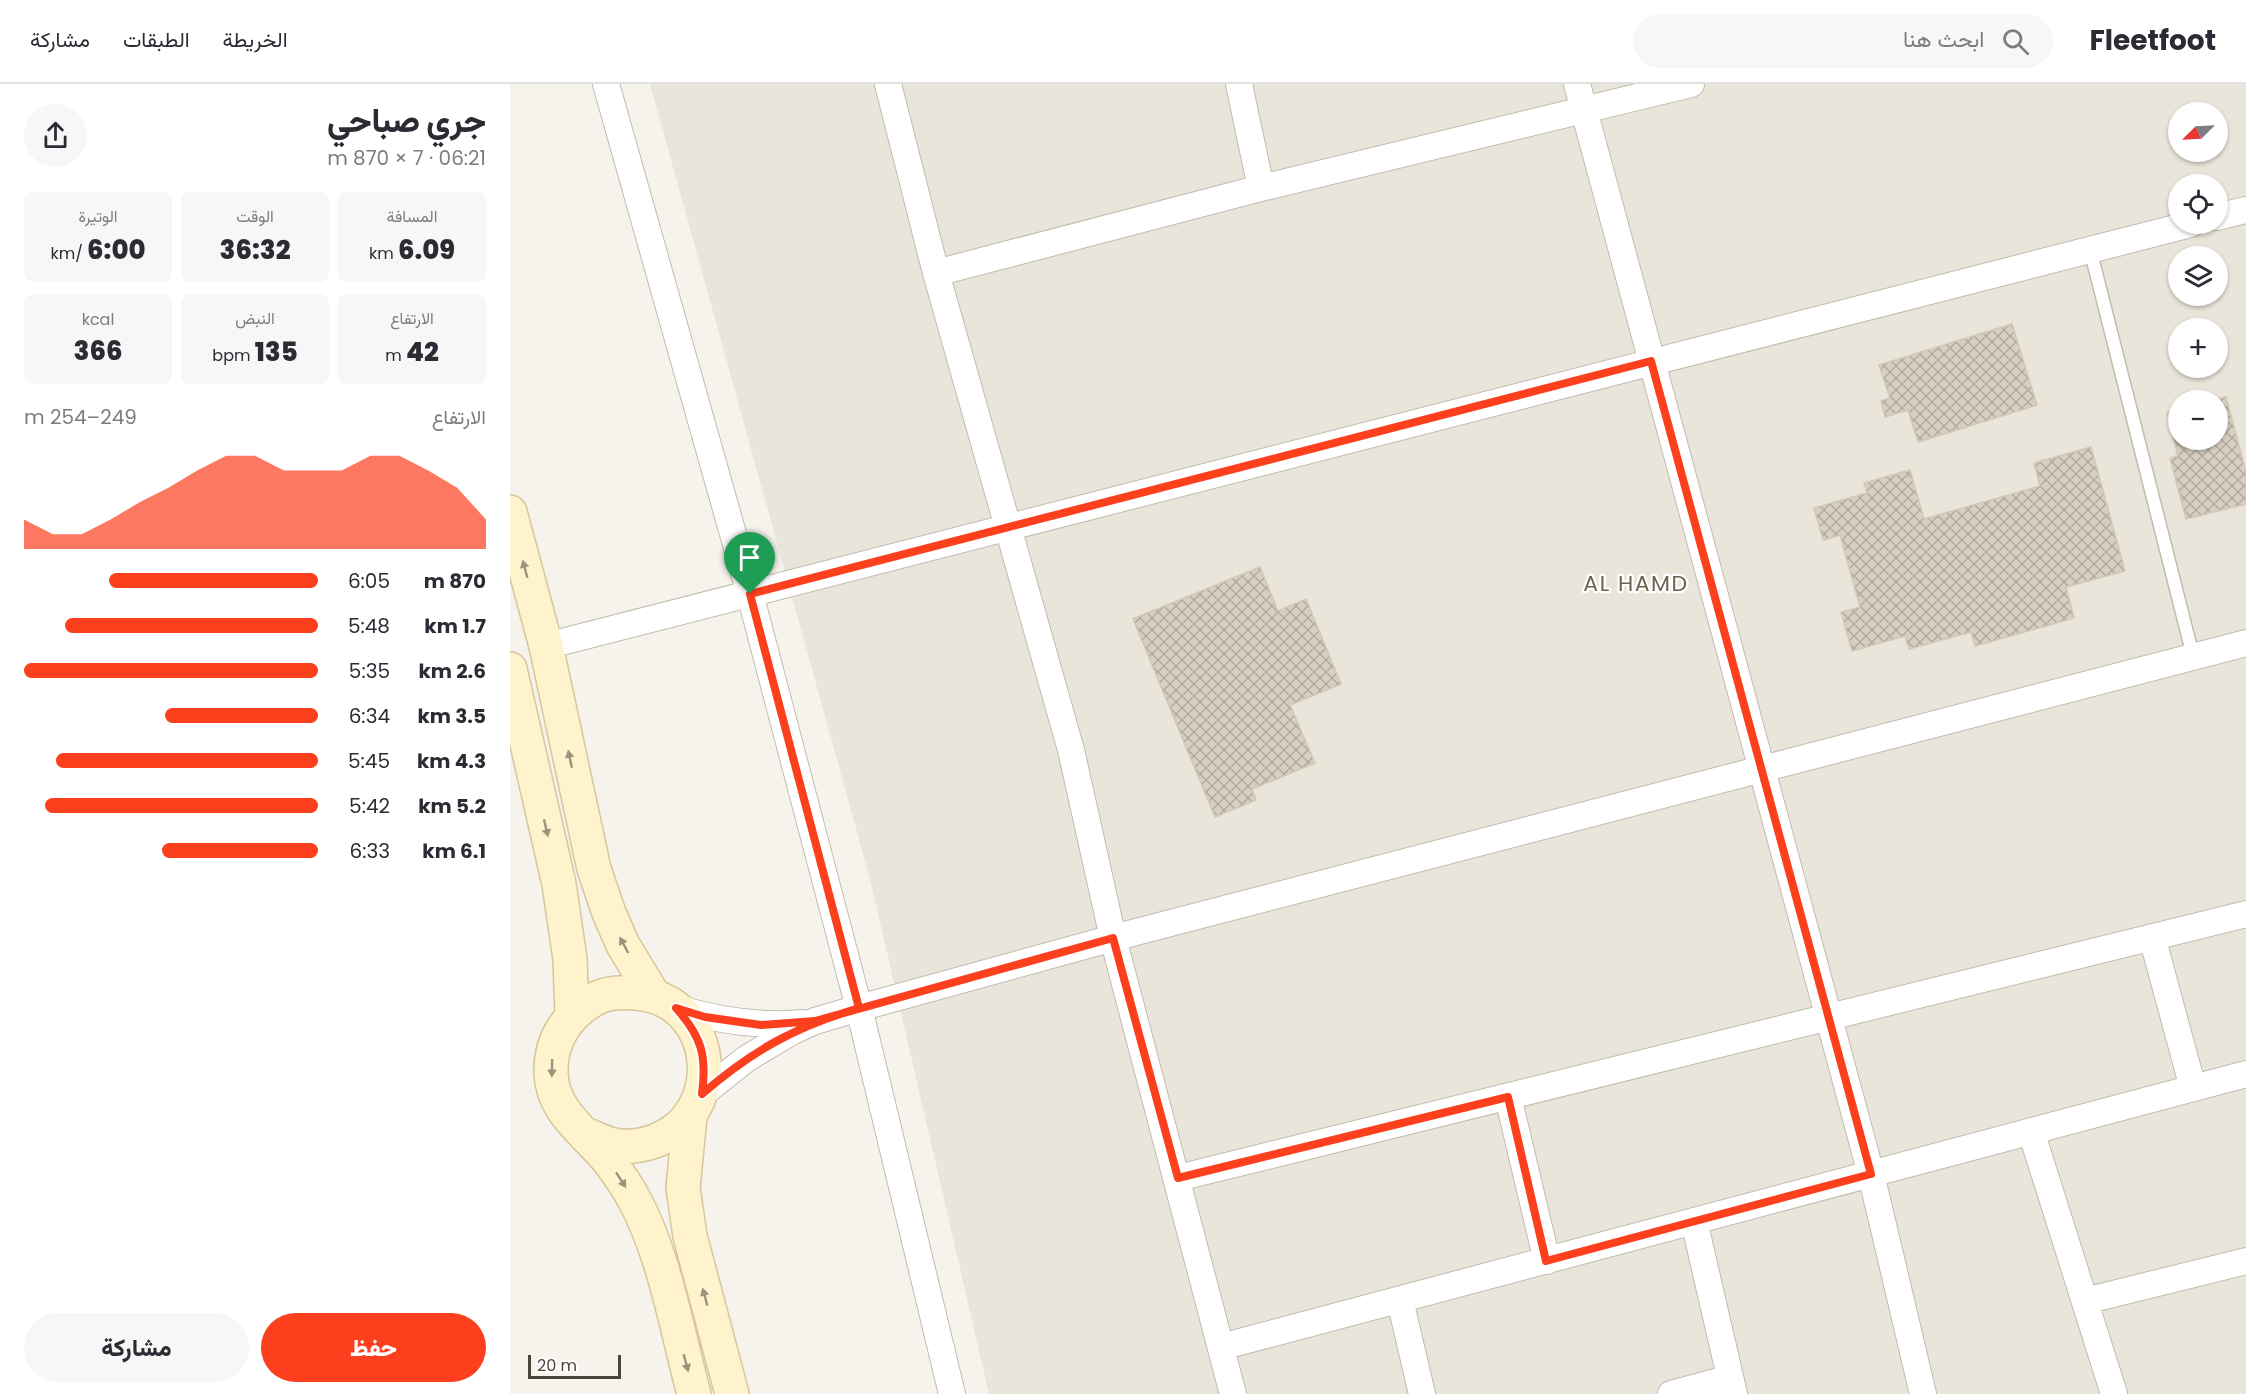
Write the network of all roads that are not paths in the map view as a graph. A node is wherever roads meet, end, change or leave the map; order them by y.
1 (606, 84) edge
2 (1239, 84) edge
3 (1577, 84) edge
4 (1691, 84) edge
5 (894, 85) edge
6 (1585, 111) junction
7 (1261, 188) junction
8 (2246, 210) edge
9 (2228, 214) edge
10 (2168, 230) edge
11 (2090, 249) junction
12 (936, 273) junction
13 (1651, 361) junction
14 (510, 512) edge
15 (1007, 529) junction
16 (750, 594) junction
17 (2246, 643) edge
18 (546, 646) junction
19 (2193, 656) junction
20 (510, 669) edge
21 (1760, 769) junction
22 (2246, 914) edge
23 (2152, 937) junction
24 (1113, 938) junction
25 (665, 1002) junction
26 (859, 1008) junction
27 (572, 1015) junction
28 (1829, 1017) junction
29 (815, 1021) junction
30 (2246, 1074) edge
31 (2193, 1088) junction
32 (1508, 1097) junction
33 (696, 1105) junction
34 (2031, 1131) junction
35 (585, 1134) junction
36 (1871, 1174) junction
37 (1178, 1178) junction
38 (1694, 1221) junction
39 (1546, 1261) junction
40 (2245, 1266) edge
41 (1400, 1299) junction
42 (2085, 1301) junction
43 (1221, 1347) junction
44 (1732, 1386) edge
45 (694, 1394) edge
46 (732, 1394) edge
47 (952, 1394) edge
48 (1233, 1394) edge
49 (1422, 1394) edge
50 (1671, 1394) edge
51 (1923, 1394) edge
52 (2114, 1394) edge

1 - 16 street
2 - 7 street
3 - 6 street
4 - 6 street
5 - 12 street
6 - 7 street
6 - 13 street
7 - 12 street
8 - 9 street
10 - 11 street
11 - 13 street
11 - 19 lane
12 - 15 street
13 - 15 street
13 - 21 street
18 -> 14 main road
15 - 16 street
15 - 24 street
16 - 18 street
16 - 26 street
17 - 19 street
25 -> 18 main road
19 - 21 street
20 -> 27 main road
21 - 24 street
21 - 28 street
22 - 23 street
23 - 28 street
23 - 31 street
24 - 26 street
24 - 37 street
25 - 27 main road
25 - 29 street
25 - 33 main road
26 - 29 street
26 - 47 street
27 -> 35 main road
28 - 32 street
28 - 36 street
29 - 33 street
30 - 31 street
31 - 34 street
32 - 37 street
32 - 39 street
33 - 35 main road
46 -> 33 main road
34 - 36 street
34 - 42 street
35 -> 45 main road
36 - 38 street
36 - 51 street
37 - 43 street
38 - 39 street
38 - 44 street
39 - 41 street
40 - 42 street
41 - 43 street
41 - 49 street
42 - 52 street
43 - 48 street
44 - 50 street

